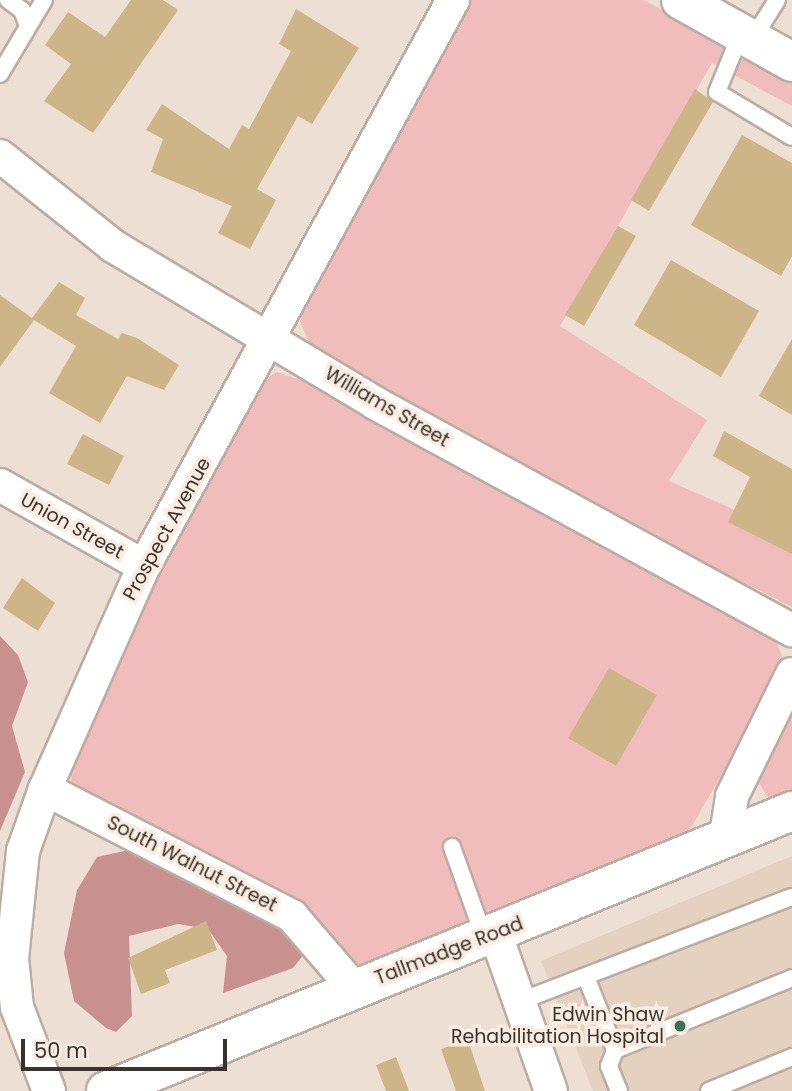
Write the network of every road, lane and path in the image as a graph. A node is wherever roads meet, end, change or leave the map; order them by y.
1 (8, 0) edge
2 (44, 0) edge
3 (453, 0) edge
4 (681, 0) edge
5 (777, 0) edge
6 (27, 24) junction
7 (746, 36) junction
8 (792, 62) edge
9 (0, 74) edge
10 (792, 137) edge
11 (0, 156) edge
12 (270, 337) junction
13 (0, 485) edge
14 (144, 566) junction
15 (792, 630) edge
16 (792, 674) edge
17 (44, 789) junction
18 (792, 811) edge
19 (726, 835) junction
20 (452, 847) dead end
21 (792, 897) edge
22 (490, 937) junction
23 (586, 977) junction
24 (792, 978) edge
25 (354, 988) junction
26 (518, 1002) junction
27 (11, 1019) edge
28 (615, 1051) junction
29 (792, 1057) edge
30 (49, 1091) edge
31 (106, 1091) edge
32 (551, 1091) edge
33 (620, 1091) edge
34 (709, 1091) edge

1 - 6 lane
2 - 6 lane
3 - 12 street, Prospect Avenue
4 - 7 street
5 - 7 lane
6 - 9 lane
7 - 8 street
7 - 10 lane
11 - 12 street, Williams Street
12 - 14 street, Prospect Avenue
12 - 15 street, Williams Street
13 - 14 street, Union Street
14 - 17 street, Prospect Avenue
16 - 19 street
17 - 25 street, South Walnut Street
17 - 27 street, Prospect Avenue
18 - 19 street, Tallmadge Road
19 - 22 street, Tallmadge Road
20 - 22 lane
21 - 23 lane
22 - 25 street, Tallmadge Road
22 - 26 street
23 - 26 lane
23 - 28 lane
24 - 28 lane
25 - 31 street, Tallmadge Road
26 - 32 street
27 - 30 street, Prospect Avenue
28 - 33 lane
29 - 34 lane

